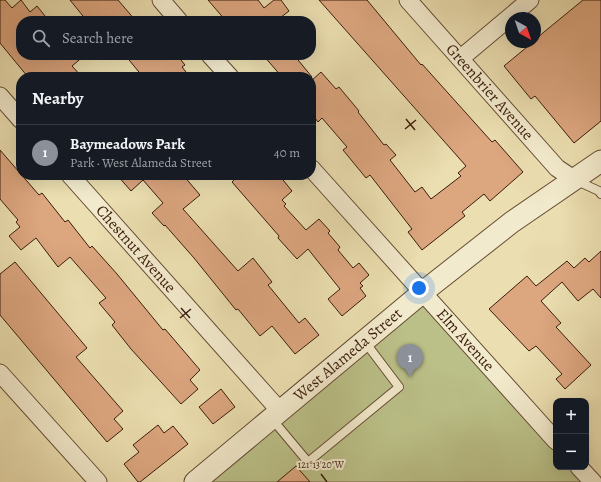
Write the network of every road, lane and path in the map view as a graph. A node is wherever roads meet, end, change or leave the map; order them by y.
1 (161, 0) edge
2 (408, 0) edge
3 (530, 0) edge
4 (175, 16) edge
5 (460, 58) junction
6 (215, 60) edge
7 (225, 72) edge
8 (0, 96) edge
9 (16, 114) edge
10 (601, 161) edge
11 (316, 174) edge
12 (74, 180) edge
13 (575, 180) junction
14 (601, 194) edge
15 (422, 292) junction
16 (364, 341) junction
17 (0, 372) edge
18 (276, 415) junction
19 (553, 438) edge
20 (582, 470) edge
21 (98, 482) edge
22 (195, 482) edge
23 (592, 482) edge

1 - 4 street
2 - 5 street, Greenbrier Avenue
3 - 5 street
5 - 13 street, Greenbrier Avenue
6 - 7 street
8 - 9 street
10 - 13 street, West Alameda Street
11 - 15 street, Elm Avenue
12 - 18 street, Chestnut Avenue
13 - 14 lane
13 - 15 street, West Alameda Street
15 - 16 street, West Alameda Street
15 - 19 street, Elm Avenue
16 - 18 street, West Alameda Street
16 - 18 lane
17 - 21 street
18 - 22 street, West Alameda Street
20 - 23 street

